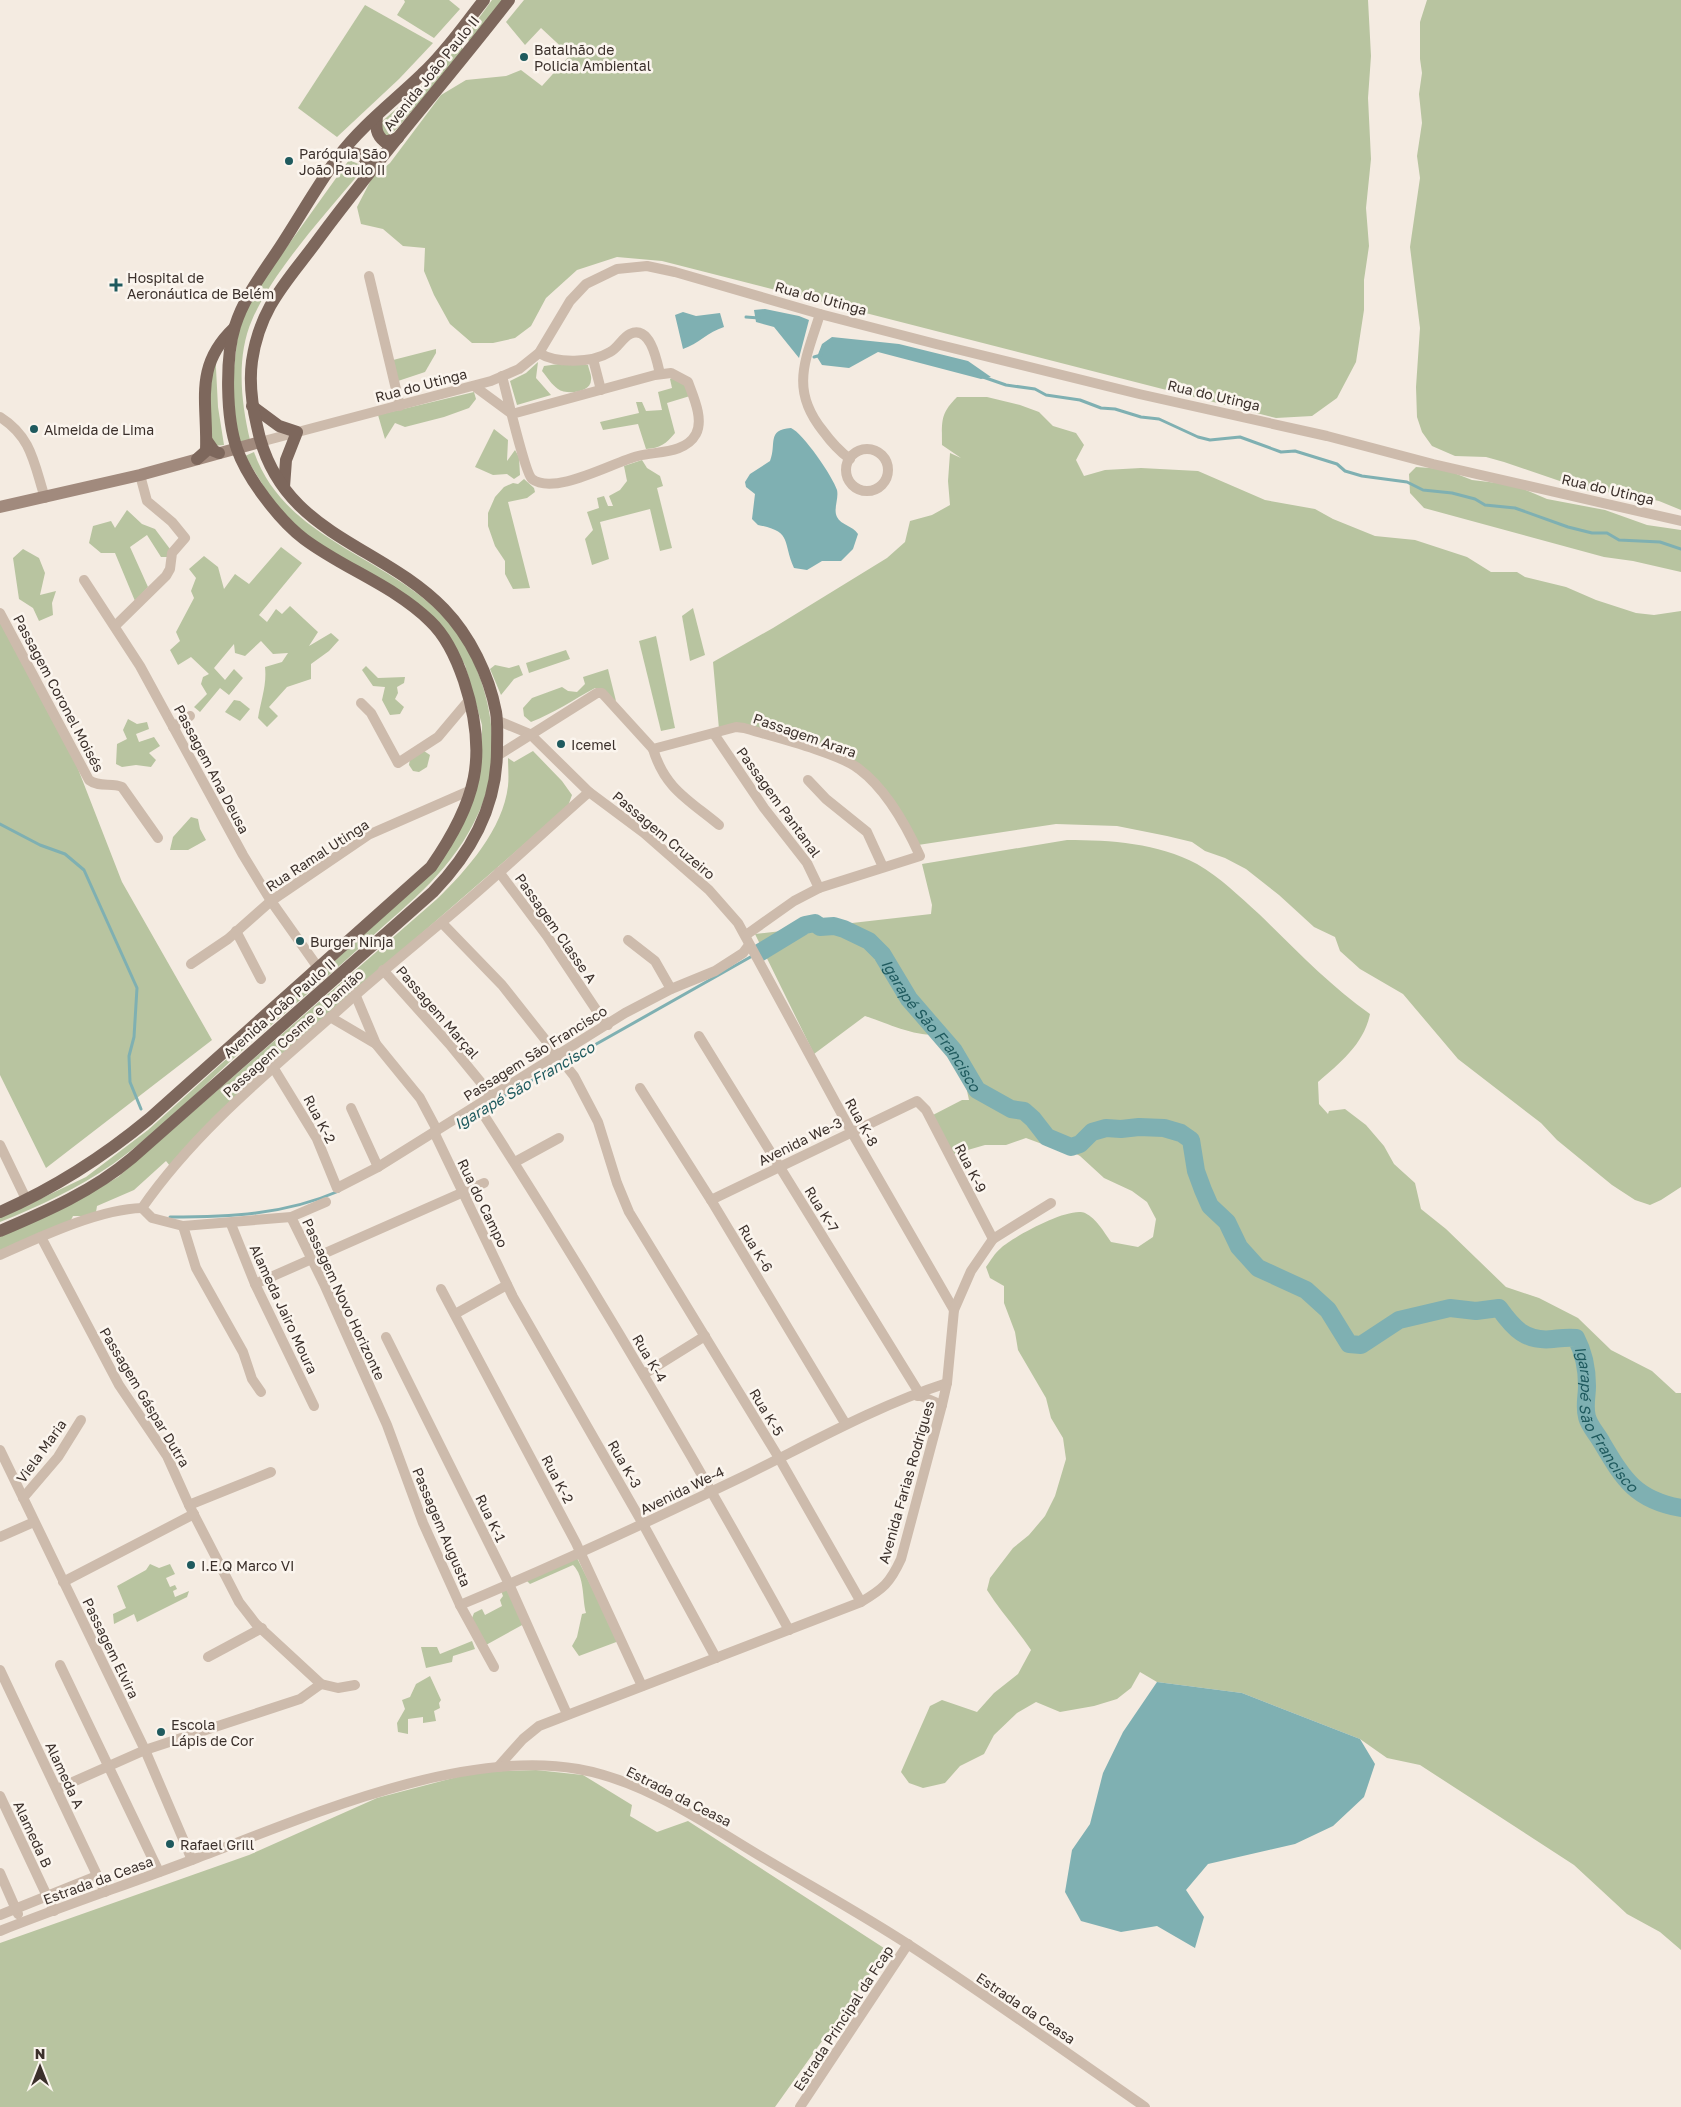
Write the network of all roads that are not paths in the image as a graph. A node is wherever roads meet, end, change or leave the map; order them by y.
1 (484, 0) edge
2 (509, 0) edge
3 (377, 116) junction
4 (398, 137) junction
5 (338, 156) junction
6 (366, 175) junction
7 (370, 276) dead end
8 (820, 314) junction
9 (234, 328) junction
10 (539, 353) junction
11 (593, 359) junction
12 (660, 374) junction
13 (502, 376) junction
14 (474, 386) junction
15 (600, 390) junction
16 (252, 406) junction
17 (400, 406) junction
18 (512, 414) junction
19 (0, 417) edge
20 (297, 432) junction
21 (207, 441) junction
22 (260, 442) junction
23 (237, 448) junction
24 (219, 453) junction
25 (197, 459) junction
26 (850, 459) junction
27 (140, 475) junction
28 (284, 487) junction
29 (45, 498) junction
30 (0, 507) edge
31 (1681, 521) edge
32 (84, 580) dead end
33 (0, 613) edge
34 (115, 626) junction
35 (470, 699) junction
36 (361, 703) dead end
37 (190, 716) dead end
38 (496, 720) junction
39 (173, 727) junction
40 (530, 734) junction
41 (714, 734) junction
42 (653, 750) junction
43 (497, 756) junction
44 (808, 780) dead end
45 (471, 790) junction
46 (589, 792) junction
47 (718, 826) dead end
48 (158, 838) dead end
49 (920, 856) joint
50 (883, 867) junction
51 (499, 872) junction
52 (819, 888) junction
53 (271, 901) junction
54 (442, 923) junction
55 (236, 931) junction
56 (628, 940) dead end
57 (751, 947) junction
58 (191, 964) dead end
59 (319, 969) junction
60 (383, 970) junction
61 (261, 979) dead end
62 (671, 989) junction
63 (356, 994) junction
64 (330, 1017) junction
65 (608, 1025) junction
66 (699, 1036) dead end
67 (376, 1044) junction
68 (560, 1060) junction
69 (273, 1067) junction
70 (640, 1088) dead end
71 (492, 1096) junction
72 (351, 1108) dead end
73 (480, 1109) junction
74 (926, 1110) joint
75 (851, 1131) junction
76 (436, 1133) junction
77 (559, 1138) dead end
78 (0, 1145) edge
79 (515, 1162) junction
80 (780, 1166) junction
81 (378, 1167) junction
82 (484, 1183) dead end
83 (337, 1188) joint
84 (462, 1193) junction
85 (711, 1200) junction
86 (27, 1201) junction
87 (326, 1202) dead end
88 (1051, 1203) dead end
89 (142, 1208) junction
90 (0, 1212) edge
91 (291, 1217) junction
92 (231, 1224) junction
93 (183, 1226) junction
94 (0, 1231) edge
95 (41, 1237) junction
96 (992, 1239) junction
97 (0, 1255) edge
98 (310, 1259) junction
99 (255, 1284) junction
100 (507, 1285) junction
101 (441, 1289) dead end
102 (954, 1310) junction
103 (455, 1314) junction
104 (705, 1336) junction
105 (386, 1337) dead end
106 (644, 1374) junction
107 (947, 1384) junction
108 (261, 1392) dead end
109 (373, 1393) joint
110 (918, 1394) junction
111 (942, 1405) junction
112 (314, 1406) dead end
113 (81, 1420) dead end
114 (845, 1423) junction
115 (0, 1450) edge
116 (779, 1458) junction
117 (271, 1472) dead end
118 (712, 1491) junction
119 (23, 1498) junction
120 (191, 1510) junction
121 (34, 1522) junction
122 (644, 1524) junction
123 (0, 1537) edge
124 (581, 1552) junction
125 (63, 1582) junction
126 (509, 1584) junction
127 (861, 1602) junction
128 (460, 1605) junction
129 (262, 1628) junction
130 (788, 1630) junction
131 (208, 1656) dead end
132 (716, 1658) junction
133 (60, 1665) dead end
134 (494, 1668) dead end
135 (0, 1670) edge
136 (321, 1684) junction
137 (356, 1685) dead end
138 (642, 1686) junction
139 (567, 1714) junction
140 (145, 1750) junction
141 (109, 1766) junction
142 (498, 1767) junction
143 (57, 1789) junction
144 (0, 1796) edge
145 (192, 1860) junction
146 (159, 1872) junction
147 (0, 1874) edge
148 (97, 1876) junction
149 (104, 1892) junction
150 (48, 1896) junction
151 (16, 1909) junction
152 (54, 1911) junction
153 (0, 1915) edge
154 (22, 1923) junction
155 (0, 1931) edge
156 (908, 1944) junction
157 (800, 2107) edge
158 (1145, 2107) edge

1 - 3 main road, Avenida João Paulo II
2 - 4 main road, Avenida João Paulo II
3 - 4 main road
3 - 5 main road, Avenida João Paulo II
4 - 6 main road, Avenida João Paulo II
5 - 6 main road
5 - 9 main road, Avenida João Paulo II
6 - 16 main road, Avenida João Paulo II
7 - 17 street
8 - 10 street, Rua do Utinga
8 - 26 street
8 - 31 street, Rua do Utinga
9 - 21 main road
9 - 23 main road, Avenida João Paulo II
10 - 11 street
10 - 13 street, Rua do Utinga
11 - 12 street
11 - 15 street
12 - 15 street
12 - 18 street
13 - 14 street, Rua do Utinga
13 - 18 street
14 - 17 street, Rua do Utinga
14 - 18 street
15 - 18 street
16 - 20 main road
16 - 22 main road, Avenida João Paulo II
17 - 20 street, Rua do Utinga
19 - 29 street
20 - 22 street, Rua do Utinga
20 - 28 main road
21 - 24 main road
21 - 25 main road
22 - 23 street, Rua do Utinga
22 - 28 main road, Avenida João Paulo II
23 - 24 street, Rua do Utinga
23 - 35 main road, Avenida João Paulo II
24 - 25 street, Rua do Utinga
25 - 27 street, Rua do Utinga
26 - 26 street
27 - 29 street, Rua do Utinga
27 - 34 street
28 - 38 main road, Avenida João Paulo II
29 - 30 street, Rua do Utinga
32 - 34 street, Passagem Ana Deusa
33 - 48 street, Passagem Coronel Moisés
34 - 39 street, Passagem Ana Deusa
35 - 36 street
35 - 45 main road, Avenida João Paulo II
37 - 39 street
38 - 40 street
38 - 43 main road, Avenida João Paulo II
39 - 53 street, Passagem Ana Deusa
40 - 42 street
40 - 43 street
40 - 46 street, Passagem Cruzeiro
41 - 42 street, Passagem Arara
41 - 49 street, Passagem Arara
41 - 52 street, Passagem Pantanal
42 - 47 street
43 - 94 main road, Avenida João Paulo II
44 - 50 street
45 - 53 street, Rua Ramal Utinga
45 - 59 main road, Avenida João Paulo II
46 - 51 street, Passagem Cosme e Damião
46 - 57 street, Passagem Cruzeiro
49 - 50 street, Passagem São Francisco
50 - 52 street, Passagem São Francisco
51 - 54 street, Passagem Cosme e Damião
51 - 65 street, Passagem Classe A
52 - 57 street, Passagem São Francisco
53 - 55 street, Rua Ramal Utinga
53 - 59 street, Passagem Ana Deusa
54 - 60 street, Passagem Cosme e Damião
54 - 68 street, Rua K-5
55 - 58 street, Rua Ramal Utinga
55 - 61 street
56 - 62 street
57 - 62 street, Passagem São Francisco
57 - 75 street, Rua K-8
59 - 86 main road, Avenida João Paulo II
60 - 63 street, Passagem Cosme e Damião
60 - 71 street, Passagem Marçal
62 - 65 street, Passagem São Francisco
63 - 64 street, Passagem Cosme e Damião
63 - 67 street, Rua do Campo
64 - 67 street, Rua do Campo
64 - 69 street, Passagem Cosme e Damião
65 - 68 street, Passagem São Francisco
66 - 80 street, Rua K-7
67 - 76 street, Rua do Campo
68 - 71 street, Passagem São Francisco
68 - 104 street, Rua K-5
69 - 83 street, Rua K-2
69 - 89 street, Passagem Cosme e Damião
70 - 85 street, Rua K-6
71 - 73 street, Passagem São Francisco
72 - 81 street
73 - 76 street, Passagem São Francisco
73 - 79 street, Rua K-4
74 - 75 street, Avenida We-3
74 - 96 street, Rua K-9
75 - 80 street, Avenida We-3
75 - 102 street, Rua K-8
76 - 81 street, Passagem São Francisco
76 - 84 street, Rua do Campo
77 - 79 street
78 - 86 street
79 - 106 street, Rua K-4
80 - 85 street, Avenida We-3
80 - 110 street, Rua K-7
81 - 83 street, Passagem São Francisco
82 - 84 street
84 - 98 street
84 - 100 street, Rua do Campo
85 - 114 street, Rua K-6
86 - 90 main road, Avenida João Paulo II
87 - 91 street
88 - 96 street, Avenida Farias Rodrigues
89 - 93 street
89 - 95 street
91 - 92 street
91 - 98 street, Passagem Novo Horizonte
92 - 93 street
92 - 99 street, Alameda Jairo Moura
93 - 108 street
95 - 97 street
95 - 120 street, Passagem Gáspar Dutra
96 - 102 street, Avenida Farias Rodrigues
98 - 99 street
98 - 109 street, Passagem Novo Horizonte
99 - 112 street, Alameda Jairo Moura
100 - 103 street
100 - 122 street, Rua K-3
101 - 103 street, Rua K-2
102 - 107 street, Avenida Farias Rodrigues
103 - 124 street, Rua K-2
104 - 106 street
104 - 116 street, Rua K-5
105 - 126 street, Rua K-1
106 - 118 street, Rua K-4
107 - 110 street, Avenida We-4
107 - 111 street, Avenida Farias Rodrigues
109 - 128 street, Passagem Augusta
110 - 111 street
110 - 114 street, Avenida We-4
111 - 127 street, Avenida Farias Rodrigues
113 - 119 street, Viela Maria
114 - 116 street, Avenida We-4
115 - 119 street, Passagem Elvira
116 - 118 street, Avenida We-4
116 - 127 street, Rua K-5
117 - 120 street
118 - 122 street, Avenida We-4
118 - 130 street, Rua K-4
119 - 121 street, Passagem Elvira
120 - 125 street
120 - 129 street, Passagem Gáspar Dutra
121 - 123 street
121 - 125 street, Passagem Elvira
122 - 124 street, Avenida We-4
122 - 132 street, Rua K-3
124 - 126 street, Avenida We-4
124 - 138 street, Rua K-2
125 - 140 street, Passagem Elvira
126 - 128 street, Avenida We-4
126 - 139 street, Rua K-1
127 - 130 street, Avenida Farias Rodrigues
128 - 134 street, Passagem Augusta
129 - 131 street
129 - 136 street, Passagem Gáspar Dutra
130 - 132 street, Avenida Farias Rodrigues
132 - 138 street, Avenida Farias Rodrigues
133 - 141 street
135 - 143 street, Alameda A
136 - 137 street
136 - 140 street
138 - 139 street, Avenida Farias Rodrigues
139 - 142 street, Avenida Farias Rodrigues
140 - 141 street
140 - 145 street, Passagem Elvira
141 - 143 street
141 - 146 street
142 - 145 street, Estrada da Ceasa
142 - 156 street, Estrada da Ceasa
143 - 148 street, Alameda A
144 - 150 street, Alameda B
145 - 146 street, Estrada da Ceasa
146 - 149 street, Estrada da Ceasa
147 - 151 street
148 - 149 street, Alameda A
148 - 150 street, Estrada da Ceasa
149 - 152 street, Estrada da Ceasa
150 - 151 street, Estrada da Ceasa
150 - 152 street, Alameda B
151 - 153 street, Estrada da Ceasa
151 - 154 street
152 - 154 street, Estrada da Ceasa
154 - 155 street, Estrada da Ceasa
156 - 157 street, Estrada Principal da Fcap
156 - 158 street, Estrada da Ceasa

